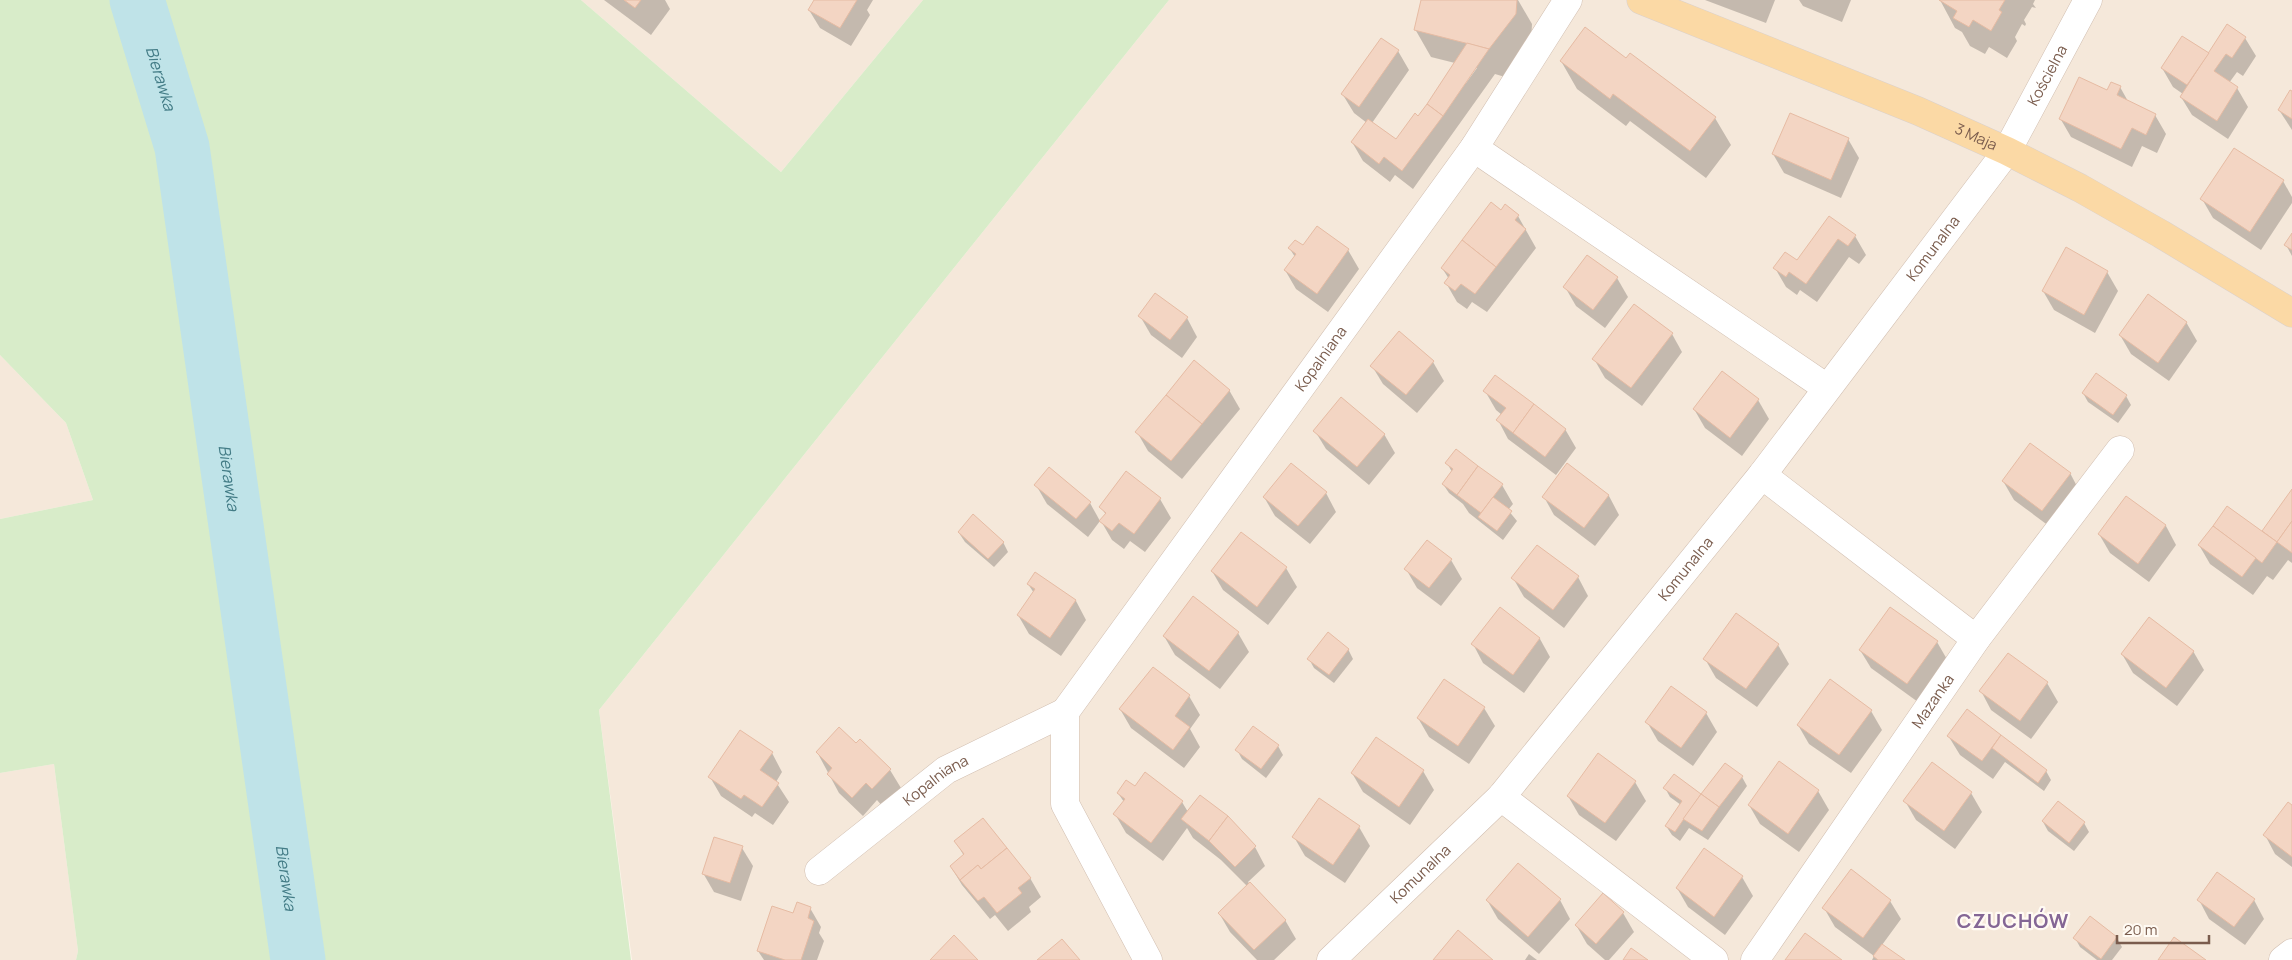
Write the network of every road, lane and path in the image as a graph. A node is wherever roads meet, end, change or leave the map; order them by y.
1 (1568, 0) edge
2 (1641, 0) edge
3 (2088, 0) edge
4 (1474, 148) junction
5 (2007, 151) junction
6 (2292, 313) edge
7 (1827, 388) junction
8 (2120, 450) dead end
9 (1762, 475) junction
10 (1976, 639) junction
11 (1065, 712) junction
12 (1501, 797) junction
13 (818, 870) dead end
14 (2292, 953) edge
15 (1148, 960) edge
16 (1330, 960) edge
17 (1714, 960) edge
18 (1755, 960) edge
19 (2283, 960) edge

1 - 4 street, Kopalniana
2 - 5 main road, 3 Maja
3 - 5 street, Kościelna
4 - 7 street
4 - 11 street, Kopalniana
5 - 6 main road, 3 Maja
5 - 7 street, Komunalna
7 - 9 street, Komunalna
8 - 10 street, Mazanka
9 - 10 street
9 - 12 street, Komunalna
10 - 18 street, Mazanka
11 - 13 street, Kopalniana
11 - 15 street
12 - 16 street, Komunalna
12 - 17 street
14 - 19 street

